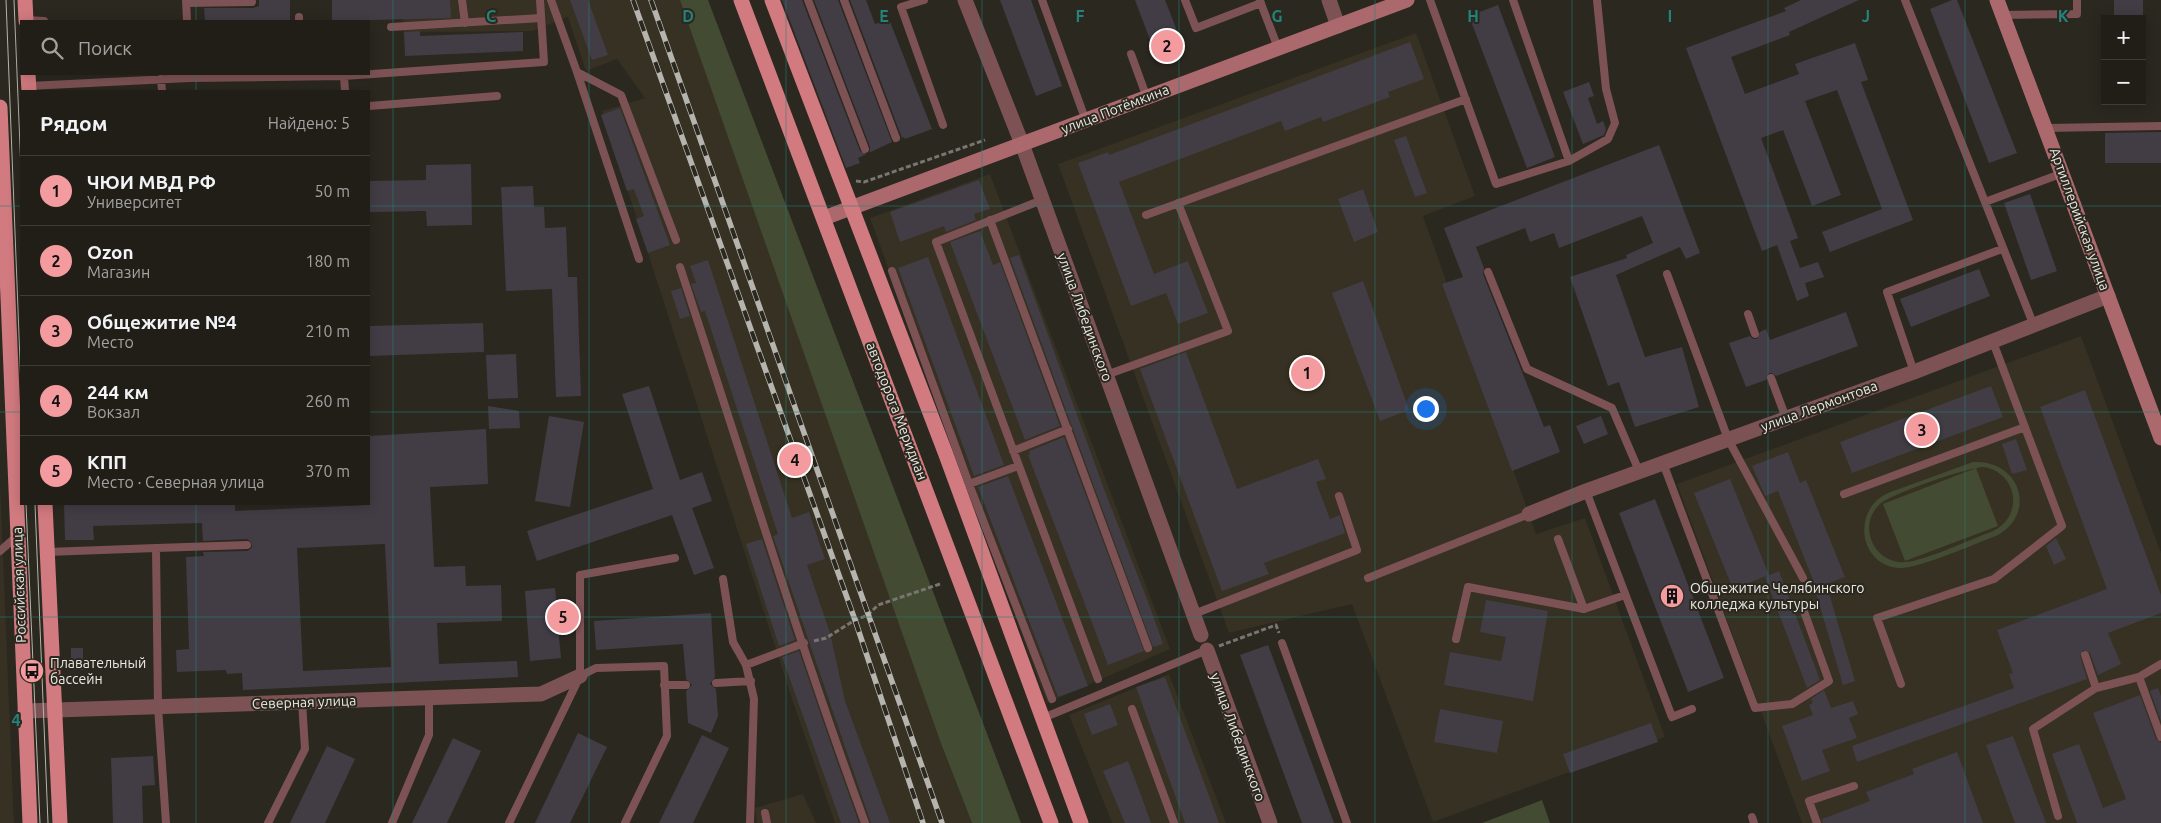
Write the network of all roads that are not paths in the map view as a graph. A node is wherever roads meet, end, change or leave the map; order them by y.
1 (25, 0) edge
2 (462, 0) edge
3 (540, 0) edge
4 (551, 0) edge
5 (741, 0) edge
6 (772, 0) edge
7 (808, 0) edge
8 (844, 0) edge
9 (924, 0) edge
10 (965, 0) edge
11 (1042, 0) edge
12 (1186, 0) edge
13 (1329, 0) edge
14 (1407, 0) edge
15 (1430, 0) edge
16 (1513, 0) edge
17 (1597, 0) edge
18 (1905, 0) edge
19 (1997, 0) edge
20 (2077, 0) edge
21 (186, 2) edge
22 (252, 2) dead end
23 (1261, 2) edge
24 (2003, 15) junction
25 (541, 18) junction
26 (26, 20) edge
27 (186, 20) edge
28 (465, 23) junction
29 (1338, 26) junction
30 (392, 27) dead end
31 (1278, 48) junction
32 (1131, 54) dead end
33 (577, 72) junction
34 (370, 74) edge
35 (358, 75) edge
36 (189, 76) edge
37 (344, 76) junction
38 (161, 80) junction
39 (29, 84) edge
40 (162, 90) edge
41 (345, 90) edge
42 (497, 96) dead end
43 (1147, 98) junction
44 (1466, 99) junction
45 (0, 106) edge
46 (370, 106) edge
47 (1086, 121) junction
48 (943, 125) dead end
49 (2161, 126) edge
50 (2046, 128) junction
51 (896, 138) dead end
52 (1022, 144) junction
53 (1, 148) edge
54 (866, 150) dead end
55 (1569, 160) junction
56 (2064, 173) junction
57 (1042, 200) junction
58 (1984, 202) junction
59 (1178, 203) junction
60 (851, 208) junction
61 (1146, 215) dead end
62 (824, 218) junction
63 (990, 220) junction
64 (676, 240) dead end
65 (2002, 249) junction
66 (639, 259) dead end
67 (680, 267) dead end
68 (892, 271) dead end
69 (1488, 272) dead end
70 (1667, 274) dead end
71 (2108, 296) junction
72 (1748, 314) dead end
73 (2034, 326) junction
74 (1755, 334) dead end
75 (1992, 342) junction
76 (1914, 372) junction
77 (1106, 375) junction
78 (1771, 378) dead end
79 (1786, 418) junction
80 (2025, 427) junction
81 (1068, 429) junction
82 (2161, 438) edge
83 (1728, 439) junction
84 (1013, 451) junction
85 (1663, 463) junction
86 (1018, 466) junction
87 (1639, 472) junction
88 (970, 484) junction
89 (1586, 490) junction
90 (1844, 494) dead end
91 (1339, 496) dead end
92 (46, 505) edge
93 (1529, 514) joint
94 (17, 536) junction
95 (1558, 539) dead end
96 (247, 545) dead end
97 (156, 548) junction
98 (0, 551) edge
99 (48, 552) junction
100 (675, 558) dead end
101 (1368, 578) dead end
102 (1803, 578) dead end
103 (722, 579) dead end
104 (1625, 595) junction
105 (1801, 603) dead end
106 (1584, 609) junction
107 (1194, 614) junction
108 (1201, 635) dead end
109 (1456, 639) dead end
110 (804, 643) junction
111 (1282, 643) road end
112 (1148, 648) dead end
113 (1207, 650) joint
114 (2085, 654) dead end
115 (2161, 664) edge
116 (746, 665) junction
117 (580, 676) junction
118 (2139, 677) junction
119 (1098, 679) dead end
120 (751, 681) junction
121 (716, 683) dead end
122 (1901, 684) dead end
123 (664, 685) junction
124 (686, 685) dead end
125 (2096, 688) junction
126 (429, 698) junction
127 (1052, 700) dead end
128 (302, 702) junction
129 (158, 707) junction
130 (1132, 709) dead end
131 (1692, 709) dead end
132 (54, 710) junction
133 (25, 711) junction
134 (1043, 718) junction
135 (2161, 737) edge
136 (1854, 786) dead end
137 (765, 813) dead end
138 (2058, 816) dead end
139 (30, 823) edge
140 (60, 823) edge
141 (166, 823) edge
142 (268, 823) edge
143 (392, 823) edge
144 (509, 823) edge
145 (625, 823) edge
146 (750, 823) edge
147 (767, 823) edge
148 (865, 823) edge
149 (1051, 823) edge
150 (1081, 823) edge
151 (1174, 823) edge
152 (1270, 823) edge
153 (1347, 823) edge
154 (1817, 823) edge

1 - 26 main road
2 - 28 lane
3 - 25 lane
4 - 33 lane
5 - 62 main road, автодорога Меридиан
6 - 60 main road
7 - 54 lane
8 - 51 lane
9 - 48 lane
10 - 52 street, улица Либединского
11 - 47 lane
12 - 23 lane
13 - 29 street
14 - 29 street, улица Потёмкина
15 - 44 lane
16 - 55 lane
17 - 55 lane
18 - 58 lane
19 - 24 street, Артиллерийская улица
20 - 24 lane
21 - 22 lane
21 - 27 lane
23 - 31 lane
24 - 50 street, Артиллерийская улица
25 - 28 lane
25 - 34 lane
28 - 30 lane
29 - 31 street, улица Потёмкина
31 - 43 street, улица Потёмкина
32 - 43 lane
33 - 64 lane
33 - 66 lane
35 - 37 lane
36 - 37 lane
36 - 38 lane
37 - 41 lane
38 - 39 lane
38 - 40 lane
42 - 46 lane
43 - 47 street, улица Потёмкина
44 - 55 lane
44 - 59 lane
45 - 53 main road, Российская улица
47 - 52 street, улица Потёмкина
49 - 50 lane
50 - 56 street, Артиллерийская улица
52 - 57 street, улица Либединского
52 - 60 street, улица Потёмкина
53 - 94 main road, Российская улица
56 - 58 lane
56 - 71 street, Артиллерийская улица
57 - 63 lane
57 - 77 street, улица Либединского
58 - 65 lane
59 - 61 lane
59 - 77 lane
60 - 62 street, улица Потёмкина
60 - 134 main road
62 - 149 main road, автодорога Меридиан
63 - 81 lane
63 - 84 lane
65 - 73 lane
65 - 76 lane
67 - 110 lane
68 - 88 lane
69 - 87 lane
70 - 83 lane
71 - 73 street, улица Лермонтова
71 - 82 street, Артиллерийская улица
72 - 74 lane
73 - 75 street, улица Лермонтова
75 - 76 street, улица Лермонтова
75 - 80 lane
76 - 79 street, улица Лермонтова
77 - 107 street, улица Либединского
78 - 79 lane
79 - 83 street, улица Лермонтова
80 - 90 lane
80 - 122 lane
81 - 84 lane
81 - 112 lane
83 - 85 street, улица Лермонтова
83 - 102 lane
84 - 86 lane
85 - 87 street, улица Лермонтова
85 - 105 lane
86 - 88 lane
86 - 119 lane
87 - 89 street, улица Лермонтова
88 - 127 lane
89 - 93 street, улица Лермонтова
89 - 104 lane
91 - 107 lane
92 - 99 main road
93 - 101 lane
94 - 98 lane
94 - 133 main road, Российская улица
95 - 106 lane
96 - 97 lane
97 - 99 lane
97 - 129 lane
99 - 132 main road
100 - 117 lane
103 - 116 lane
104 - 106 lane
104 - 131 lane
106 - 109 lane
107 - 108 street, улица Либединского
110 - 116 lane
110 - 148 lane
111 - 153 lane
113 - 134 lane
113 - 152 street, улица Либединского
114 - 125 lane
115 - 118 lane
116 - 120 lane
117 - 123 lane
117 - 126 street, Северная улица
117 - 144 lane
118 - 125 lane
118 - 135 lane
120 - 121 lane
120 - 146 lane
123 - 124 lane
123 - 145 lane
125 - 138 lane
126 - 128 street, Северная улица
126 - 143 lane
128 - 129 street, Северная улица
128 - 142 lane
129 - 132 street, Северная улица
129 - 141 lane
130 - 151 lane
132 - 133 street, Северная улица
132 - 140 main road
133 - 139 main road, Российская улица
134 - 150 main road
136 - 154 lane
137 - 147 lane

